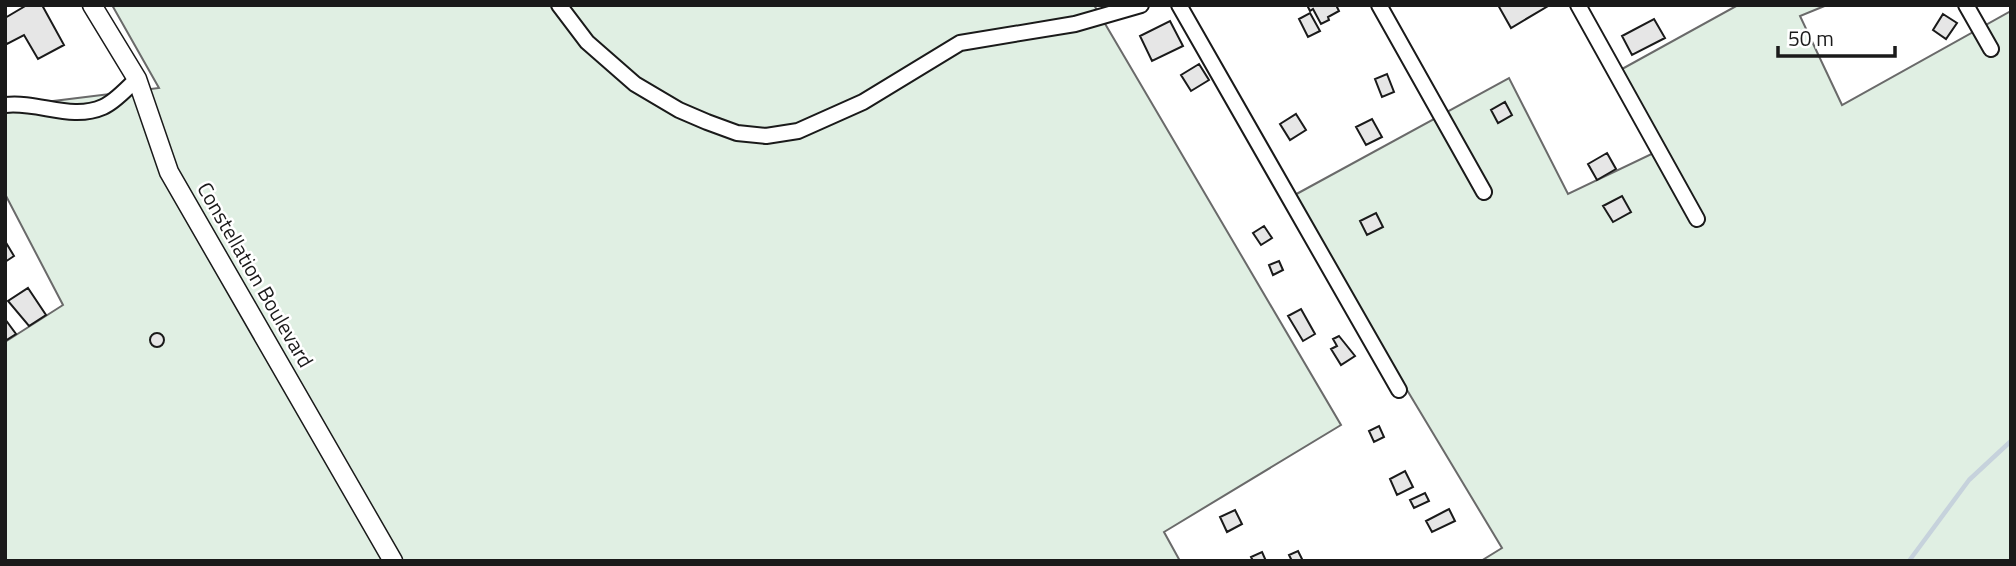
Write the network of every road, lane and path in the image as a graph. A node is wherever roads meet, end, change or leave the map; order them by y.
1 (92, 5) edge
2 (559, 5) edge
3 (1141, 5) edge
4 (1180, 5) edge
5 (1379, 5) edge
6 (1578, 5) edge
7 (1966, 5) edge
8 (1991, 49) dead end
9 (138, 79) junction
10 (5, 106) edge
11 (1484, 192) dead end
12 (1697, 219) dead end
13 (1399, 390) dead end
14 (393, 561) edge

1 - 9 street, Constellation Boulevard
2 - 3 street
4 - 13 street
5 - 11 street
6 - 12 street
7 - 8 street
9 - 10 street
9 - 14 street, Constellation Boulevard

